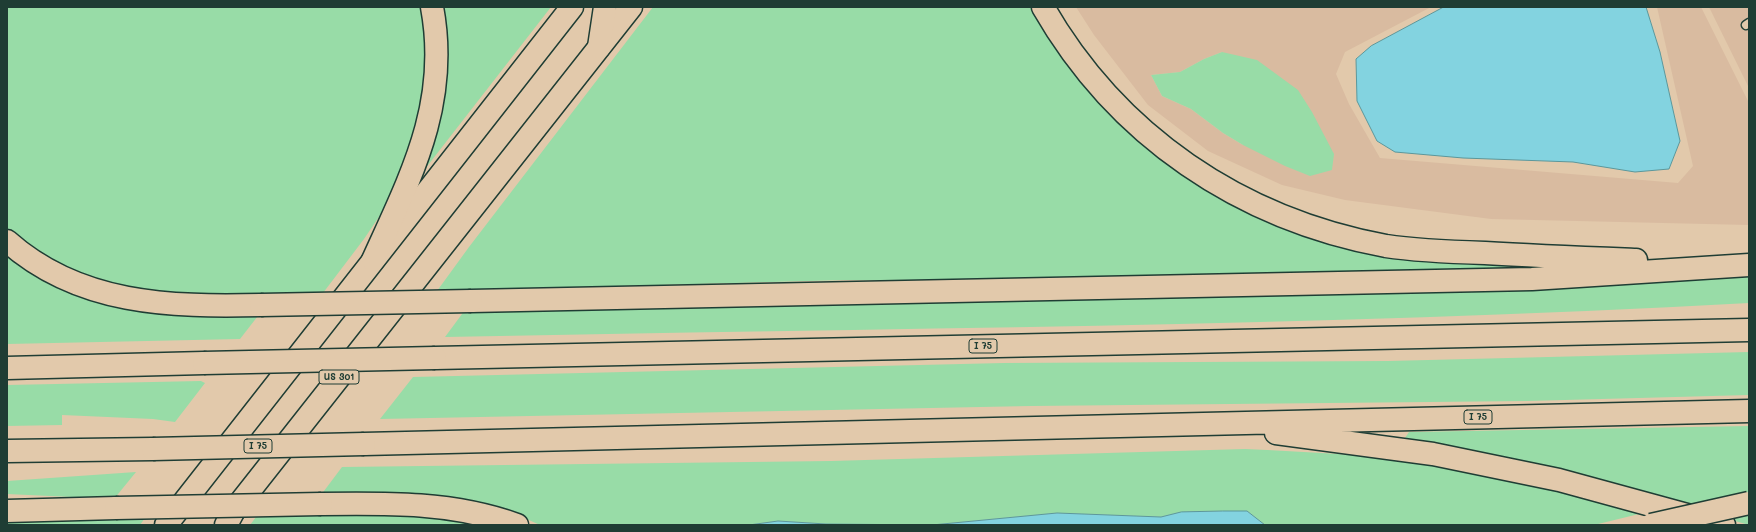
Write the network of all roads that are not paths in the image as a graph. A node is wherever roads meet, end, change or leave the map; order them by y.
1 (432, 7) edge
2 (572, 7) edge
3 (604, 7) edge
4 (631, 7) edge
5 (1043, 7) edge
6 (599, 47) junction
7 (7, 241) edge
8 (373, 260) junction
9 (1749, 265) edge
10 (1749, 316) edge
11 (1749, 330) edge
12 (1531, 334) junction
13 (7, 368) edge
14 (1749, 411) edge
15 (1208, 424) junction
16 (7, 451) edge
17 (1749, 503) edge
18 (7, 511) edge
19 (227, 521) edge
20 (166, 525) edge
21 (517, 525) edge
22 (1651, 525) edge
23 (1724, 525) edge

1 - 8 main road
2 - 8 main road
3 - 6 main road
4 - 6 main road, US 301
5 - 9 main road
6 - 19 main road, US 301
7 - 9 main road, bridge
8 - 20 main road
10 - 12 main road
11 - 12 main road, I 75
12 - 13 main road, I 75, bridge
14 - 15 main road, I 75
15 - 16 main road, I 75, bridge
15 - 23 main road
17 - 22 main road, bridge
18 - 21 main road, bridge

